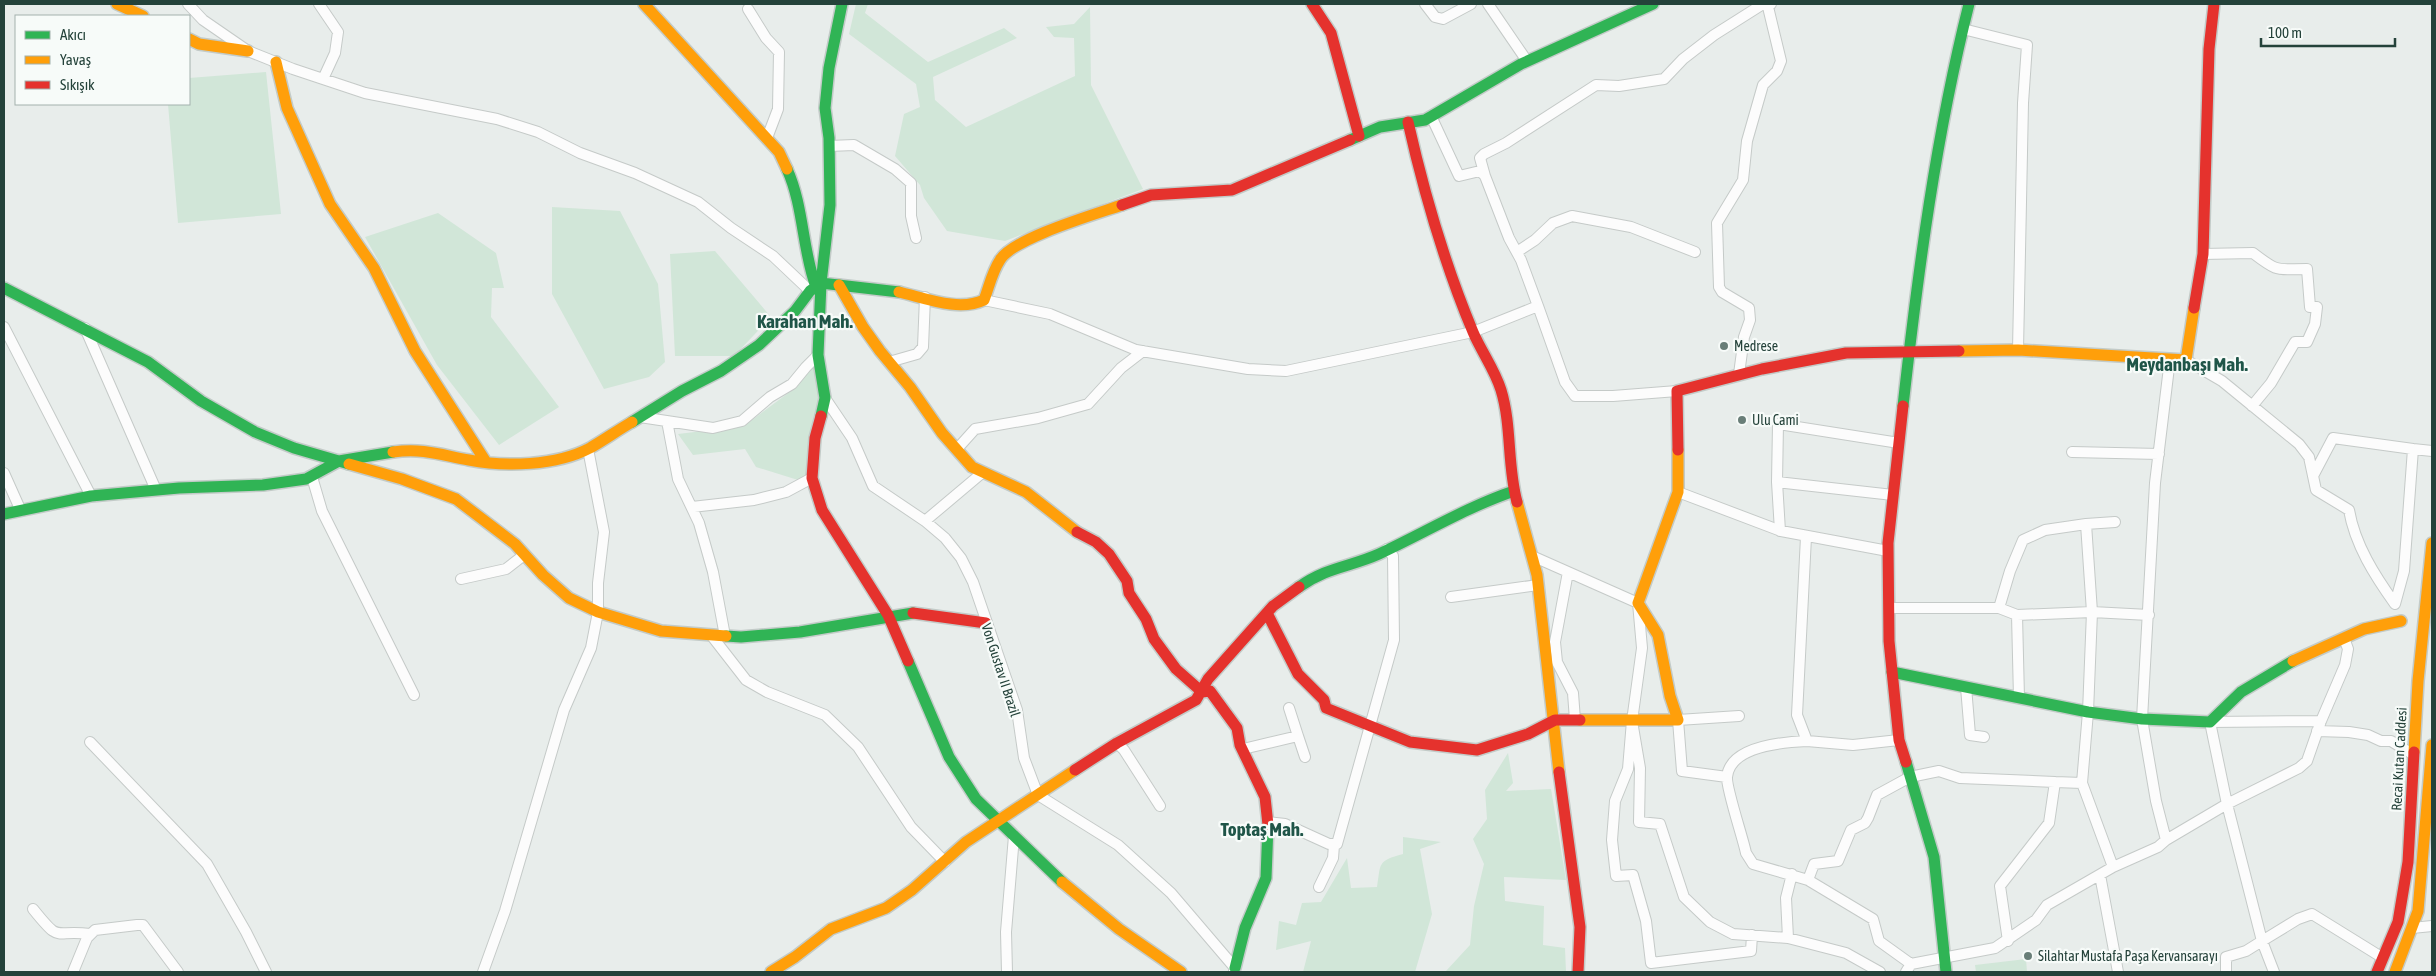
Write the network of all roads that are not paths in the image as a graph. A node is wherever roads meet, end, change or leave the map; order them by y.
1 (117, 4) edge
2 (188, 4) edge
3 (319, 4) edge
4 (644, 4) edge
5 (842, 4) edge
6 (1312, 4) edge
7 (1425, 4) edge
8 (1471, 4) edge
9 (1488, 4) edge
10 (1652, 4) edge
11 (1763, 4) edge
12 (1771, 4) edge
13 (1969, 4) edge
14 (2214, 4) edge
15 (748, 8) dead end
16 (141, 15) edge
17 (1963, 28) junction
18 (190, 40) edge
19 (248, 51) junction
20 (1527, 61) junction
21 (276, 62) junction
22 (324, 79) junction
23 (1431, 116) junction
24 (1408, 122) junction
25 (1360, 136) junction
26 (767, 138) junction
27 (829, 146) junction
28 (1485, 176) junction
29 (916, 238) dead end
30 (1517, 252) junction
31 (1695, 252) dead end
32 (2203, 254) junction
33 (839, 285) junction
34 (816, 287) junction
35 (4, 288) edge
36 (925, 297) junction
37 (984, 300) junction
38 (1538, 306) junction
39 (4, 328) edge
40 (85, 328) junction
41 (1473, 332) junction
42 (2018, 350) junction
43 (1143, 351) junction
44 (1909, 351) junction
45 (818, 356) junction
46 (2170, 360) junction
47 (2186, 360) junction
48 (888, 362) junction
49 (1739, 374) junction
50 (1677, 390) junction
51 (825, 398) junction
52 (2252, 406) junction
53 (640, 417) junction
54 (668, 421) junction
55 (1899, 443) junction
56 (588, 449) junction
57 (957, 449) junction
58 (2413, 449) junction
59 (2432, 451) edge
60 (2072, 452) dead end
61 (2159, 454) junction
62 (338, 461) junction
63 (486, 462) junction
64 (4, 473) edge
65 (982, 473) junction
66 (2313, 476) junction
67 (312, 477) junction
68 (812, 478) junction
69 (1777, 482) junction
70 (156, 490) junction
71 (1514, 490) junction
72 (1678, 492) junction
73 (1894, 495) junction
74 (91, 496) junction
75 (692, 507) junction
76 (21, 510) junction
77 (4, 514) edge
78 (925, 521) junction
79 (2115, 522) dead end
80 (2086, 524) junction
81 (1780, 531) junction
82 (1806, 537) junction
83 (2432, 543) edge
84 (1387, 549) junction
85 (1888, 551) junction
86 (524, 555) junction
87 (1532, 556) junction
88 (1568, 572) junction
89 (461, 579) dead end
90 (1538, 585) junction
91 (1451, 597) dead end
92 (1638, 603) junction
93 (2395, 604) junction
94 (1889, 608) junction
95 (1999, 608) junction
96 (598, 612) junction
97 (2092, 612) junction
98 (1267, 613) junction
99 (888, 615) junction
100 (2017, 615) junction
101 (2148, 615) junction
102 (2400, 621) junction
103 (2423, 621) junction
104 (986, 623) junction
105 (712, 634) junction
106 (725, 636) junction
107 (2427, 637) edge
108 (2344, 638) junction
109 (1892, 672) junction
110 (1966, 687) junction
111 (1202, 692) junction
112 (414, 695) dead end
113 (2019, 698) junction
114 (1288, 708) dead end
115 (2088, 712) junction
116 (1739, 716) dead end
117 (1554, 720) junction
118 (1575, 720) junction
119 (1678, 720) junction
120 (2142, 720) junction
121 (1632, 721) junction
122 (2210, 722) junction
123 (1370, 726) junction
124 (2319, 726) junction
125 (1298, 736) junction
126 (1984, 737) dead end
127 (1899, 740) junction
128 (1807, 741) junction
129 (90, 742) dead end
130 (1117, 743) junction
131 (2432, 744) edge
132 (1243, 750) junction
133 (2414, 755) junction
134 (1305, 757) dead end
135 (1727, 777) junction
136 (1910, 777) junction
137 (2055, 782) junction
138 (2082, 783) junction
139 (1038, 795) junction
140 (2227, 804) junction
141 (1160, 806) dead end
142 (998, 820) junction
143 (1268, 822) junction
144 (1014, 836) junction
145 (2166, 840) junction
146 (2428, 843) edge
147 (1334, 845) junction
148 (945, 862) junction
149 (2113, 867) junction
150 (1792, 874) junction
151 (2100, 875) junction
152 (1808, 880) junction
153 (1319, 887) dead end
154 (33, 909) dead end
155 (2432, 926) edge
156 (2412, 928) junction
157 (90, 934) junction
158 (1752, 935) junction
159 (1788, 938) junction
160 (2008, 941) junction
161 (2262, 941) junction
162 (2383, 958) junction
163 (1944, 959) junction
164 (1665, 961) junction
165 (1909, 968) edge
166 (1234, 970) edge
167 (73, 972) edge
168 (178, 972) edge
169 (266, 972) edge
170 (483, 972) edge
171 (771, 972) edge
172 (1007, 972) edge
173 (1181, 972) edge
174 (1578, 972) edge
175 (1666, 972) edge
176 (1880, 972) edge
177 (1946, 972) edge
178 (2118, 972) edge
179 (2226, 972) edge
180 (2274, 972) edge
181 (2377, 972) edge
182 (2395, 972) edge

1 - 16 street
2 - 19 street
3 - 22 street
4 - 26 street
5 - 27 street
6 - 25 street
7 - 8 street
9 - 20 street
10 - 20 street
11 - 28 street
12 - 49 street
13 - 17 street
14 - 32 street
15 - 26 street
17 - 42 street
17 - 44 street
18 - 19 street
19 - 21 street
20 - 23 street
21 - 22 street
21 - 63 street
22 - 34 street
23 - 24 street
23 - 28 street
24 - 25 street
24 - 41 street
25 - 37 street
26 - 34 street
27 - 29 street
27 - 34 street
28 - 30 street
30 - 31 street
30 - 38 street
32 - 47 street
32 - 52 street
33 - 34 street
33 - 36 street
33 - 48 street
34 - 45 street
34 - 53 street
35 - 40 street
36 - 37 street
36 - 48 street
37 - 43 street
38 - 41 street
38 - 50 street
39 - 74 street
40 - 62 street
40 - 70 street
41 - 43 street
41 - 71 street
42 - 44 street
42 - 46 street
43 - 57 street
44 - 49 street
44 - 55 street
45 - 51 street
45 - 54 street
46 - 47 street
46 - 61 street
47 - 52 street
48 - 57 street
49 - 50 street
50 - 72 street
51 - 68 street
51 - 78 street, Von Gustav II Brazil
52 - 66 street
53 - 54 street
53 - 56 street
54 - 75 street
55 - 69 street
55 - 73 street
56 - 63 street
56 - 96 street
57 - 65 street
58 - 59 street
58 - 66 street
58 - 93 street
60 - 61 street
61 - 101 street
62 - 63 street
62 - 67 street
62 - 86 street
64 - 76 street
65 - 78 street
65 - 111 street
66 - 93 street
67 - 70 street
67 - 112 street
68 - 75 street
68 - 99 street
69 - 73 street
69 - 81 street
70 - 74 street
71 - 84 street
71 - 87 street
72 - 81 street
72 - 92 street
73 - 85 street
74 - 76 street
75 - 106 street
76 - 77 street
78 - 104 street, Von Gustav II Brazil
79 - 80 street
80 - 95 street
80 - 97 street
81 - 82 street
82 - 85 street
82 - 128 street
83 - 103 street, Recai Kutan Caddesi
84 - 98 street
84 - 123 street
85 - 94 street
86 - 89 street
86 - 96 street
87 - 88 street
87 - 90 street
88 - 92 street
88 - 118 street
90 - 91 street
90 - 117 street
92 - 119 street
92 - 121 street
93 - 102 street
94 - 95 street
94 - 109 street
95 - 100 street
96 - 105 street
96 - 170 street
97 - 100 street
97 - 101 street
97 - 115 street
98 - 111 street
98 - 123 street
99 - 104 street
99 - 106 street
99 - 142 street
100 - 113 street
101 - 120 street
102 - 103 street
102 - 108 street
103 - 107 street, Recai Kutan Caddesi
104 - 139 street, Von Gustav II Brazil
105 - 106 street
105 - 148 street
107 - 133 street, Recai Kutan Caddesi
108 - 122 street
108 - 124 street
109 - 110 street
109 - 127 street
110 - 113 street
110 - 126 street
111 - 130 street
111 - 132 street
113 - 115 street
114 - 125 street
115 - 120 street
115 - 138 street
116 - 119 street
117 - 118 street
117 - 123 street
117 - 174 street
118 - 121 street
119 - 121 street
119 - 135 street
120 - 122 street
120 - 145 street
121 - 158 street
121 - 164 street
122 - 124 street
122 - 140 street
123 - 147 street
124 - 133 street
124 - 140 street
125 - 132 street
125 - 134 street
127 - 128 street
127 - 136 street
128 - 135 street
129 - 169 street
130 - 139 street
130 - 141 street
131 - 146 street
132 - 143 street
133 - 162 street, Recai Kutan Caddesi
135 - 150 street
136 - 137 street
136 - 152 street
136 - 163 street
137 - 138 street
137 - 160 street
138 - 149 street
139 - 142 street
139 - 166 street
140 - 145 street
140 - 161 street
142 - 144 street
142 - 148 street
143 - 147 street
143 - 166 street
144 - 172 street
144 - 173 street
145 - 149 street
146 - 156 street
147 - 153 street
148 - 171 street
149 - 151 street
150 - 152 street
150 - 159 street
151 - 160 street
151 - 178 street
152 - 165 street
154 - 157 street
155 - 156 street
156 - 182 street
157 - 167 street
157 - 168 street
158 - 159 street
158 - 164 street
159 - 176 street
160 - 163 street
161 - 162 street
161 - 179 street
161 - 180 street
162 - 181 street, Recai Kutan Caddesi
163 - 165 street
163 - 177 street
164 - 175 street

